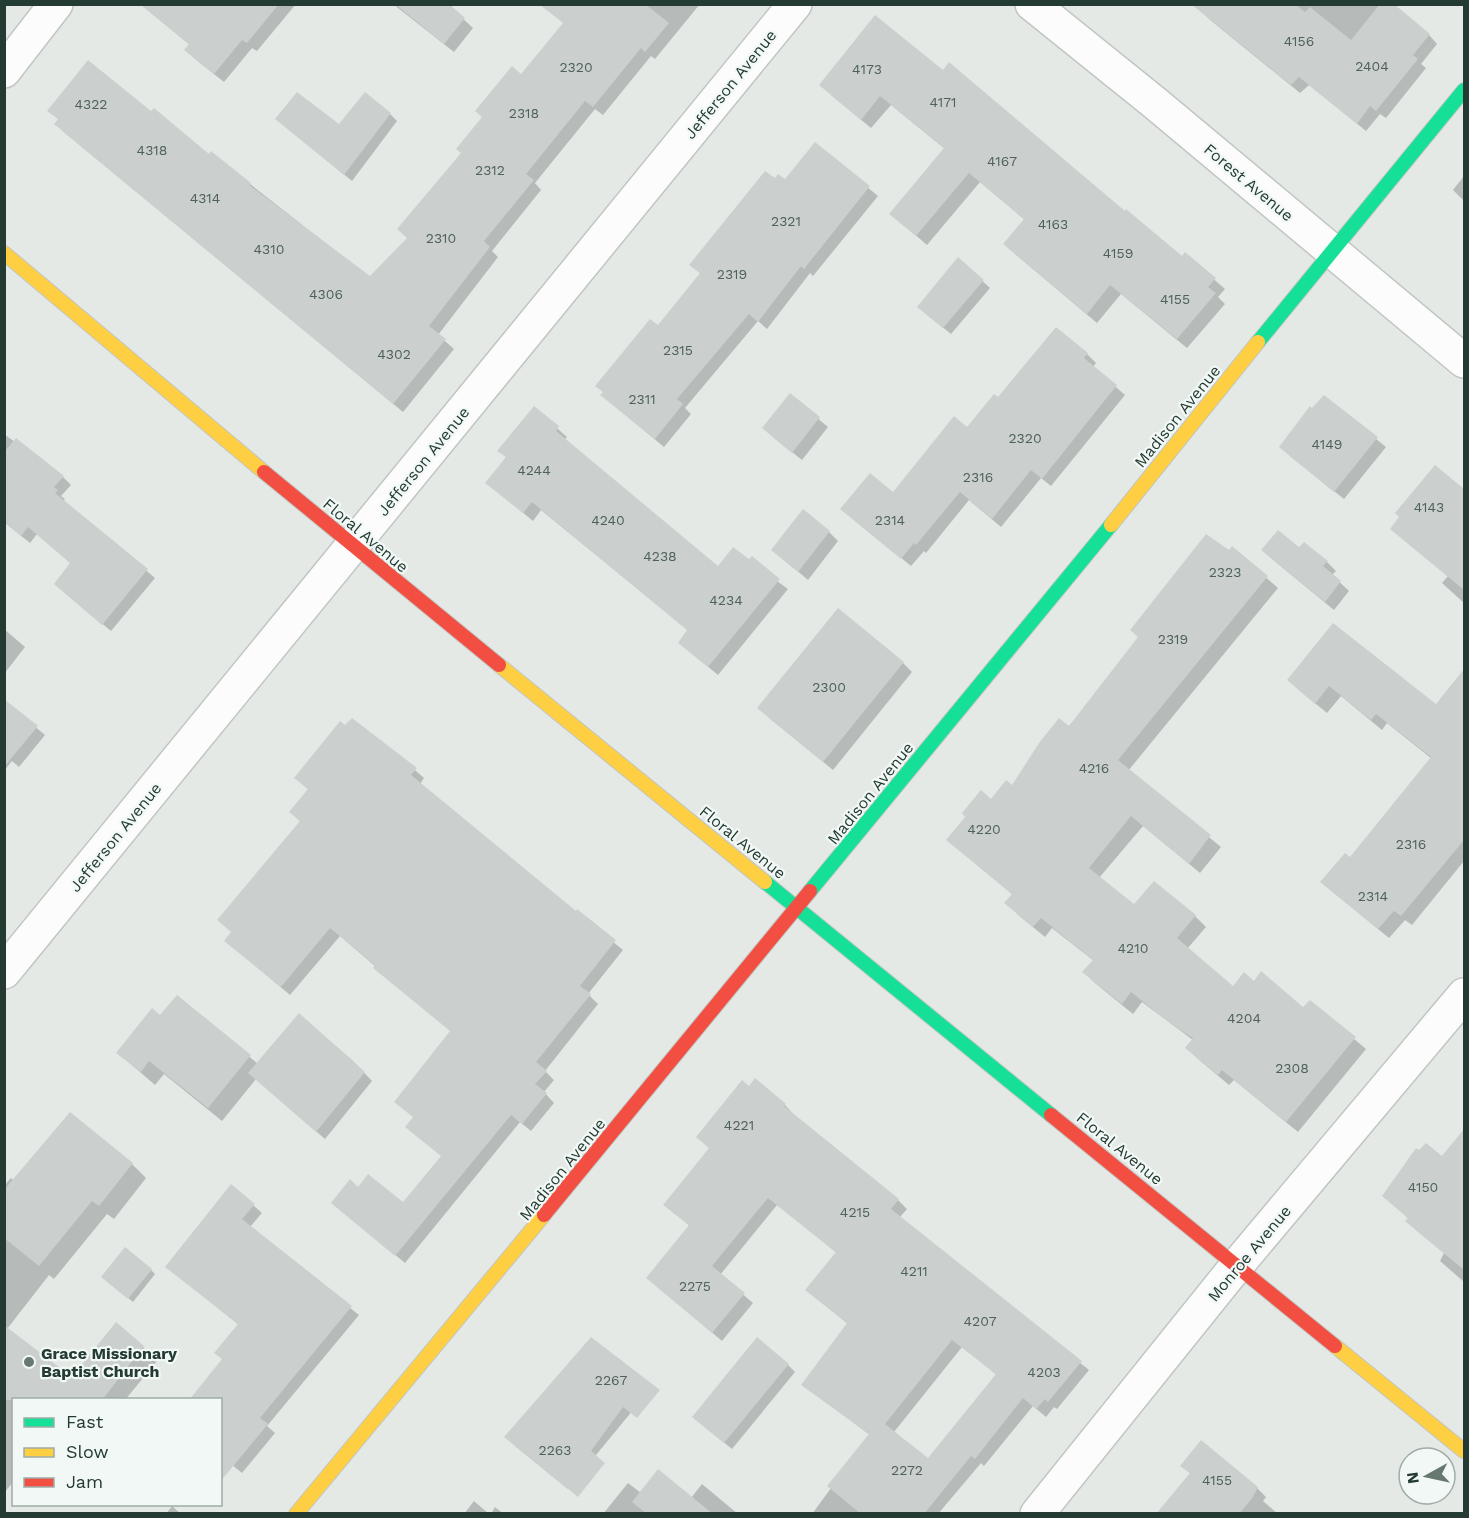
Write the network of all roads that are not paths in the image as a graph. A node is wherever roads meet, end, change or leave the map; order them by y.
1 (56, 4) edge
2 (795, 4) edge
3 (1032, 4) edge
4 (4, 71) edge
5 (1464, 90) edge
6 (1331, 251) junction
7 (4, 253) edge
8 (1464, 361) edge
9 (354, 547) junction
10 (797, 908) junction
11 (4, 972) edge
12 (1464, 995) edge
13 (1238, 1264) junction
14 (1464, 1451) edge
15 (296, 1514) edge
16 (1037, 1514) edge

1 - 4 street
2 - 9 street, Jefferson Avenue
3 - 6 street, Forest Avenue
5 - 6 street, Madison Avenue
6 - 8 street, Forest Avenue
6 - 10 street, Madison Avenue
7 - 9 street, Floral Avenue
9 - 10 street, Floral Avenue
9 - 11 street, Jefferson Avenue
10 - 13 street, Floral Avenue
10 - 15 street, Madison Avenue
12 - 13 street, Monroe Avenue
13 - 14 street, Floral Avenue
13 - 16 street, Monroe Avenue

